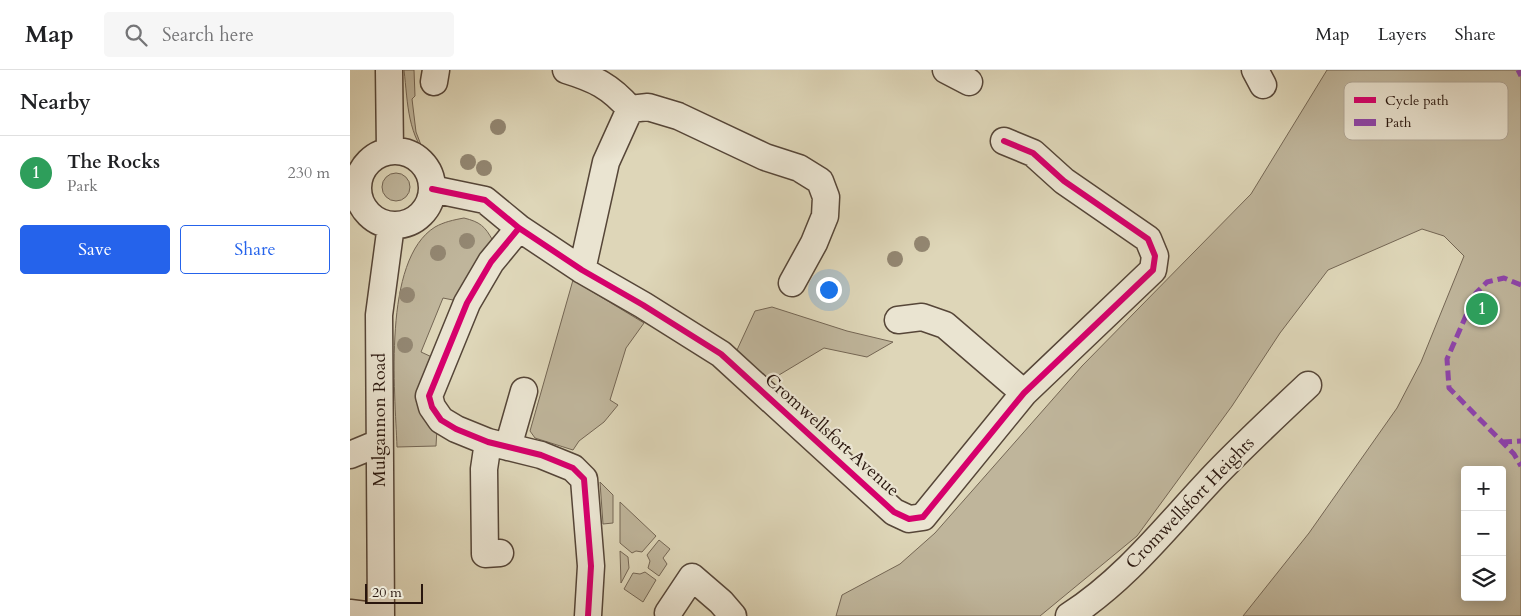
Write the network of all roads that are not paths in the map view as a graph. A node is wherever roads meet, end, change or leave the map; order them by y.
1 (389, 70) edge
2 (566, 70) edge
3 (946, 70) edge
4 (969, 82) dead end
5 (630, 108) junction
6 (1004, 141) dead end
7 (390, 151) junction
8 (355, 178) edge
9 (432, 188) junction
10 (391, 225) junction
11 (519, 228) junction
12 (582, 270) junction
13 (792, 283) dead end
14 (898, 320) dead end
15 (1308, 385) dead end
16 (524, 391) dead end
17 (1024, 393) junction
18 (379, 443) junction
19 (498, 444) junction
20 (350, 455) edge
21 (500, 553) dead end
22 (721, 611) edge
23 (350, 613) edge
24 (668, 613) dead end
25 (374, 616) edge
26 (381, 616) edge
27 (588, 616) edge
28 (1069, 616) edge

1 - 7 street
2 - 5 street
3 - 4 street
5 - 12 street
5 - 13 street
6 - 17 street, Cromwellsfort Avenue
7 - 8 street
7 - 9 street
8 - 10 street
9 - 10 street
9 - 11 street, Cromwellsfort Avenue
10 - 18 street, Mulgannon Road
11 - 12 street, Cromwellsfort Avenue
11 - 19 street
12 - 17 street, Cromwellsfort Avenue
14 - 17 street
15 - 28 street, Cromwellsfort Heights
16 - 19 street
18 - 20 street
18 - 26 street, Mulgannon Road
19 - 21 street
19 - 27 street
22 - 24 street
23 - 25 street

